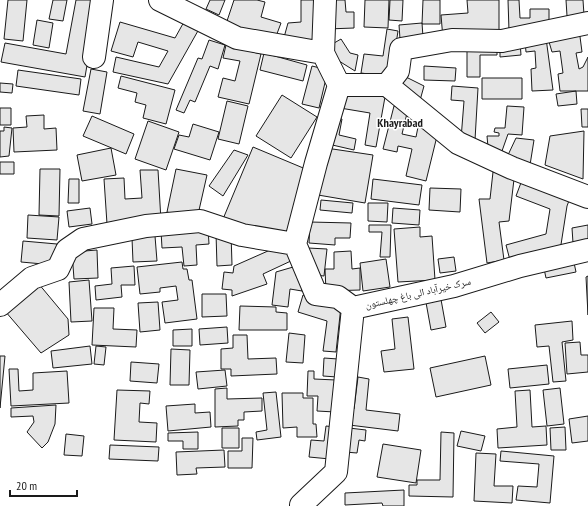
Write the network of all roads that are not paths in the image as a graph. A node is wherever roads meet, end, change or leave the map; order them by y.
1 (102, 0) edge
2 (160, 0) edge
3 (325, 0) edge
4 (588, 18) edge
5 (322, 53) junction
6 (94, 57) dead end
7 (339, 85) junction
8 (387, 85) junction
9 (588, 197) edge
10 (295, 244) junction
11 (588, 250) edge
12 (0, 305) edge
13 (353, 308) junction
14 (301, 506) edge

1 - 6 street
2 - 5 street
3 - 5 street
4 - 8 street
5 - 7 street
7 - 8 street
7 - 10 street
8 - 9 street
10 - 12 street
10 - 13 street, سرک خیرآباد الی باغ چهلستون
11 - 13 street, سرک خیرآباد الی باغ چهلستون
13 - 14 street

